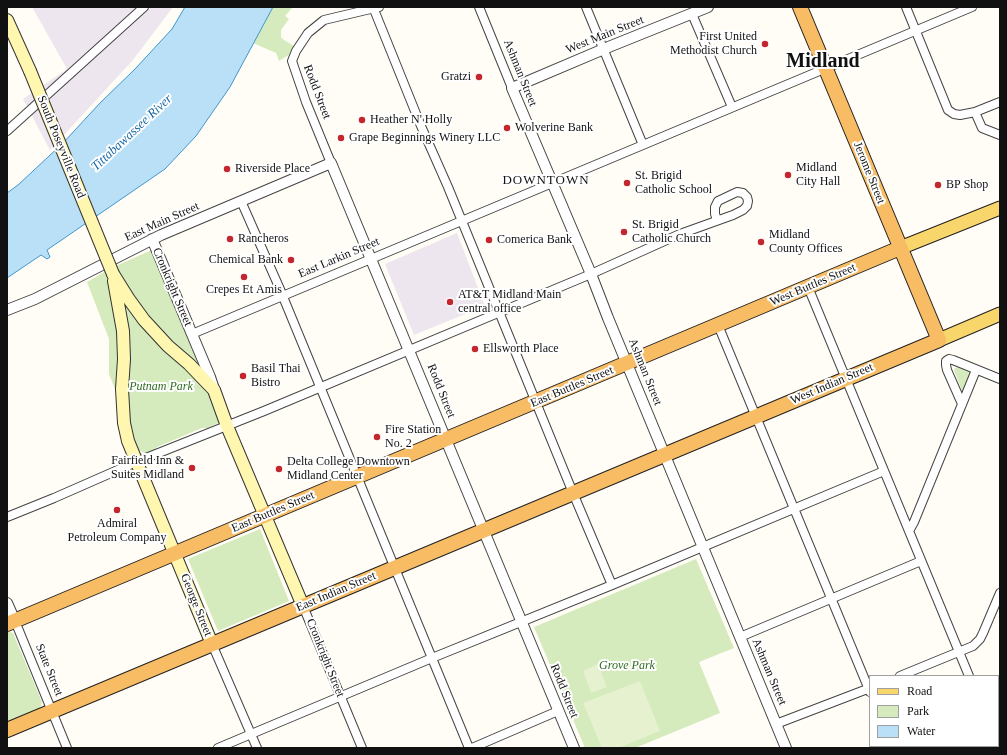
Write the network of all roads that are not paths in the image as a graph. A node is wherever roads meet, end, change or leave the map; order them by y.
1 (144, 7) edge
2 (479, 7) edge
3 (586, 7) edge
4 (708, 7) edge
5 (800, 7) edge
6 (906, 7) edge
7 (972, 7) edge
8 (375, 8) edge
9 (692, 14) junction
10 (7, 20) edge
11 (916, 30) junction
12 (603, 49) junction
13 (826, 68) junction
14 (512, 88) junction
15 (1000, 102) edge
16 (732, 107) junction
17 (975, 112) junction
18 (7, 130) edge
19 (1000, 135) edge
20 (643, 145) junction
21 (332, 163) junction
22 (553, 183) junction
23 (241, 201) junction
24 (1000, 208) edge
25 (717, 220) dead end
26 (462, 221) junction
27 (152, 240) junction
28 (900, 248) junction
29 (371, 259) junction
30 (113, 274) junction
31 (591, 274) junction
32 (808, 288) junction
33 (282, 296) junction
34 (7, 310) edge
35 (500, 313) junction
36 (1000, 314) edge
37 (718, 325) junction
38 (192, 334) junction
39 (939, 340) junction
40 (410, 350) junction
41 (627, 364) junction
42 (976, 370) junction
43 (846, 378) junction
44 (1000, 379) edge
45 (320, 388) junction
46 (214, 390) junction
47 (536, 402) junction
48 (962, 404) junction
49 (756, 416) junction
50 (227, 426) junction
51 (446, 440) junction
52 (664, 455) junction
53 (136, 462) junction
54 (884, 471) junction
55 (357, 477) junction
56 (573, 493) junction
57 (794, 508) junction
58 (265, 516) junction
59 (7, 517) edge
60 (484, 530) junction
61 (909, 531) junction
62 (702, 546) junction
63 (175, 553) junction
64 (921, 561) junction
65 (395, 568) junction
66 (612, 585) junction
67 (1000, 593) edge
68 (831, 599) junction
69 (7, 603) edge
70 (303, 606) junction
71 (522, 621) junction
72 (11, 623) edge
73 (740, 637) junction
74 (212, 644) junction
75 (958, 652) junction
76 (432, 658) junction
77 (902, 675) edge
78 (968, 675) edge
79 (869, 688) edge
80 (869, 690) edge
81 (340, 696) junction
82 (558, 710) junction
83 (52, 712) junction
84 (776, 724) junction
85 (7, 730) edge
86 (251, 734) junction
87 (67, 748) edge
88 (218, 748) edge
89 (257, 748) edge
90 (362, 748) edge
91 (470, 748) edge
92 (574, 748) edge
93 (786, 748) edge

1 - 18 street
2 - 14 street, Ashman Street
3 - 12 street
4 - 9 street, West Main Street
5 - 13 highway, Jerome Street
6 - 11 street
7 - 11 street, East Larkin Street
8 - 21 street, Rodd Street
8 - 26 street
9 - 12 street, West Main Street
9 - 16 street
10 - 30 main road, South Poseyville Road, bridge
11 - 13 street, East Larkin Street
11 - 17 street
12 - 14 street, West Main Street
12 - 20 street
13 - 16 street, East Larkin Street
13 - 28 highway, Jerome Street
14 - 22 street, Ashman Street
15 - 17 street
16 - 20 street, East Larkin Street
17 - 19 street
20 - 22 street, East Larkin Street
21 - 23 street, East Main Street
21 - 29 street, Rodd Street
22 - 26 street, East Larkin Street
22 - 31 street, Ashman Street
23 - 27 street, East Main Street
23 - 33 street
24 - 28 main road, West Buttles Street
25 - 31 street
26 - 29 street, East Larkin Street
26 - 35 street
27 - 34 street, East Main Street
27 - 38 street, Cronkright Street
28 - 32 highway, West Buttles Street
28 - 39 highway, Jerome Street
29 - 33 street, East Larkin Street
29 - 40 street, Rodd Street
30 - 46 main road
30 - 53 main road, George Street
31 - 35 street
31 - 41 street, Ashman Street
32 - 37 highway, West Buttles Street
32 - 43 street
33 - 38 street, East Larkin Street
33 - 45 street
35 - 40 street
35 - 47 street
36 - 39 main road, West Indian Street
37 - 41 highway, West Buttles Street
37 - 49 street
38 - 46 street
39 - 43 highway, West Indian Street
40 - 45 street
40 - 51 street, Rodd Street
41 - 47 highway, East Buttles Street
41 - 52 street, Ashman Street
42 - 44 street
42 - 48 street
42 - 48 street
43 - 49 highway, West Indian Street
43 - 54 street
45 - 50 street
45 - 55 street
46 - 50 main road, Cronkright Street
47 - 51 highway, East Buttles Street
47 - 56 street
48 - 61 street
49 - 52 highway, West Indian Street
49 - 57 street
50 - 53 street
50 - 58 main road, Cronkright Street
51 - 55 highway, East Buttles Street
51 - 60 street, Rodd Street
52 - 56 highway, East Indian Street
52 - 62 street, Ashman Street
53 - 59 street
53 - 63 main road, George Street
54 - 57 street
54 - 61 street
55 - 58 highway, East Buttles Street
55 - 65 street
56 - 60 highway, East Indian Street
56 - 66 street
57 - 62 street
57 - 68 street
58 - 63 highway, East Buttles Street
58 - 70 main road, Cronkright Street
60 - 65 highway, East Indian Street
60 - 71 street, Rodd Street
61 - 64 street
62 - 66 street
62 - 73 street, Ashman Street
63 - 72 highway, East Buttles Street
63 - 74 main road, George Street
64 - 68 street
64 - 75 street
65 - 70 highway, East Indian Street
65 - 76 street
66 - 71 street
67 - 75 street
68 - 73 street
68 - 79 street
69 - 72 street, State Street
70 - 74 highway, East Indian Street
70 - 81 street, Cronkright Street
71 - 76 street
71 - 82 street, Rodd Street
72 - 83 street, State Street
73 - 84 street, Ashman Street
74 - 83 highway, East Indian Street
74 - 86 street, George Street
75 - 77 street
75 - 78 street
76 - 81 street
76 - 91 street
80 - 84 street
81 - 86 street
81 - 90 street, Cronkright Street
82 - 91 street
82 - 92 street, Rodd Street
83 - 85 highway, East Indian Street
83 - 87 street, State Street
84 - 93 street, Ashman Street
86 - 88 street
86 - 89 street, George Street

